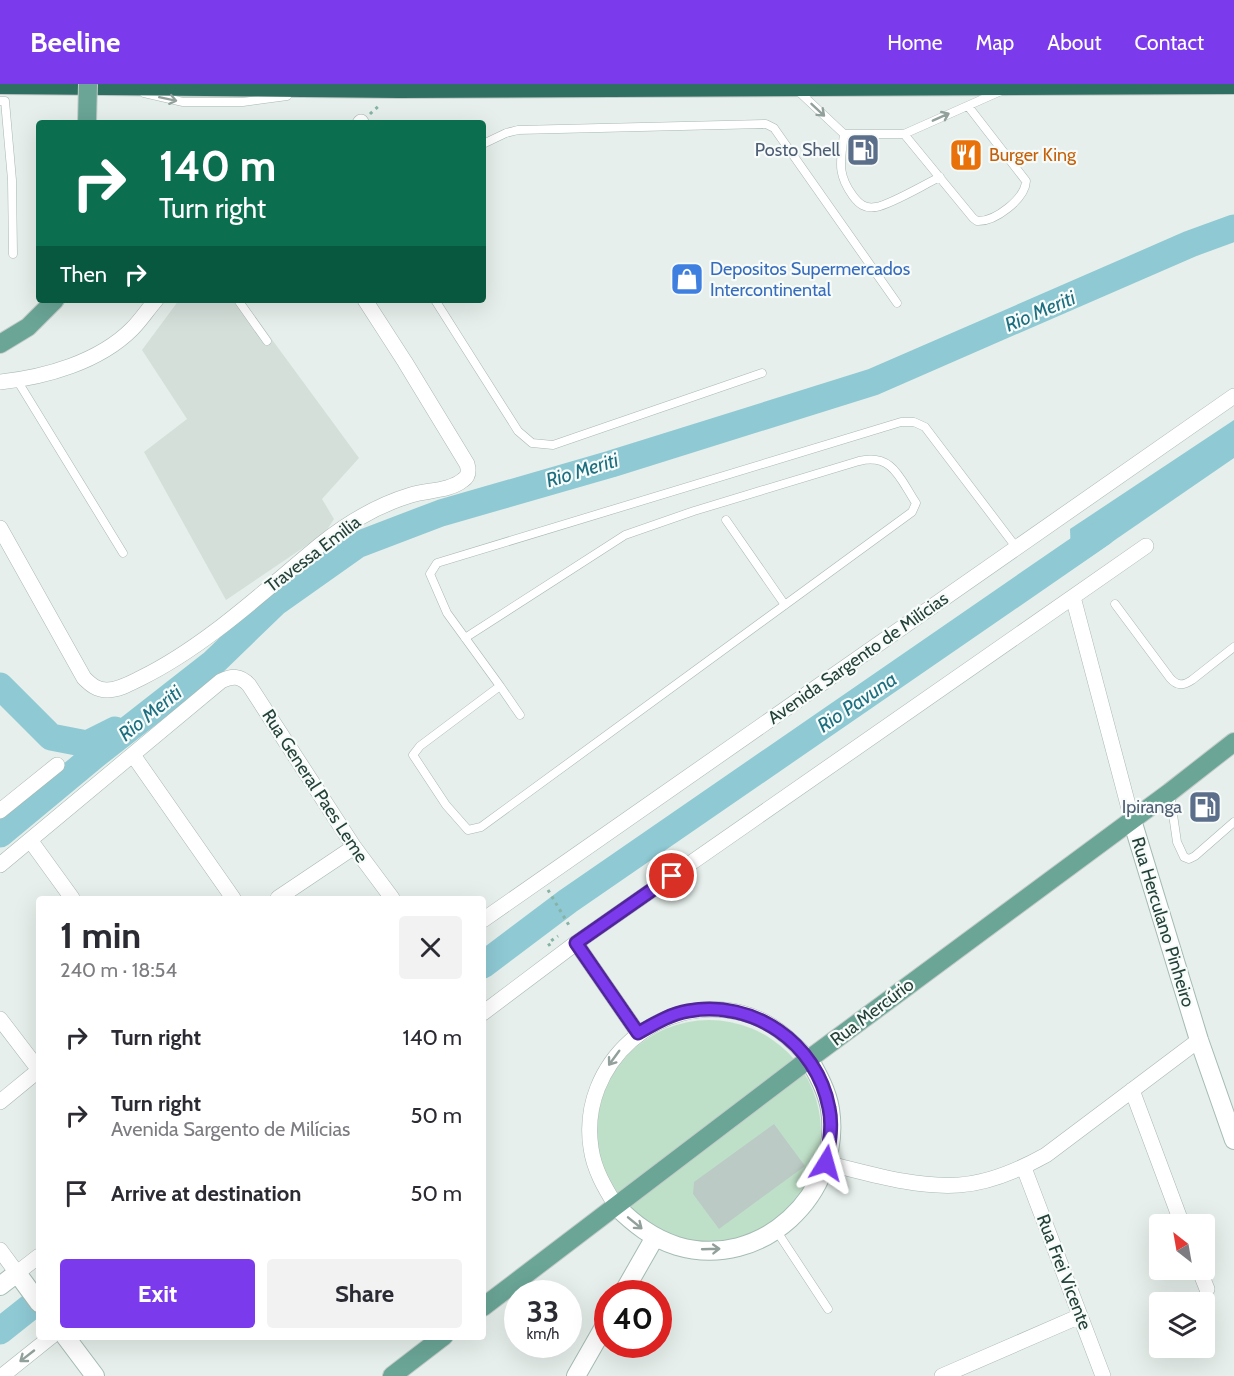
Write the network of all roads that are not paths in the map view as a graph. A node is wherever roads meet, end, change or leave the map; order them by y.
1 (87, 84) edge
2 (702, 84) edge
3 (1016, 84) edge
4 (1234, 84) edge
5 (0, 85) edge
6 (792, 86) junction
7 (735, 87) junction
8 (0, 101) edge
9 (968, 106) junction
10 (87, 120) edge
11 (844, 134) junction
12 (904, 134) junction
13 (486, 143) edge
14 (939, 177) junction
15 (13, 254) dead end
16 (52, 303) edge
17 (154, 303) edge
18 (240, 303) edge
19 (367, 303) edge
20 (437, 303) edge
21 (897, 303) dead end
22 (267, 341) dead end
23 (0, 344) edge
24 (762, 373) dead end
25 (17, 380) junction
26 (0, 382) edge
27 (1234, 396) edge
28 (726, 520) dead end
29 (0, 528) edge
30 (1146, 546) dead end
31 (1016, 547) junction
32 (123, 553) dead end
33 (1073, 597) junction
34 (1115, 604) dead end
35 (785, 605) junction
36 (465, 638) junction
37 (1234, 647) edge
38 (500, 686) junction
39 (520, 715) dead end
40 (1234, 742) edge
41 (133, 755) junction
42 (57, 765) dead end
43 (1170, 792) junction
44 (0, 811) edge
45 (1132, 820) junction
46 (1234, 822) edge
47 (30, 840) junction
48 (354, 847) junction
49 (0, 865) edge
50 (71, 896) edge
51 (232, 896) edge
52 (281, 896) edge
53 (391, 896) edge
54 (486, 918) edge
55 (576, 943) junction
56 (486, 1011) edge
57 (0, 1019) edge
58 (638, 1033) junction
59 (1199, 1040) junction
60 (809, 1059) junction
61 (36, 1066) edge
62 (36, 1072) edge
63 (1132, 1090) junction
64 (0, 1102) edge
65 (1234, 1140) edge
66 (826, 1163) junction
67 (1024, 1168) junction
68 (616, 1206) junction
69 (1178, 1214) edge
70 (776, 1230) junction
71 (655, 1237) junction
72 (0, 1250) edge
73 (36, 1260) edge
74 (21, 1278) junction
75 (630, 1280) edge
76 (1203, 1280) edge
77 (0, 1287) edge
78 (1207, 1289) dead end
79 (36, 1298) edge
80 (486, 1305) edge
81 (828, 1309) dead end
82 (1080, 1316) junction
83 (47, 1340) edge
84 (67, 1340) edge
85 (439, 1340) edge
86 (594, 1344) edge
87 (2, 1376) edge
88 (95, 1376) edge
89 (392, 1376) edge
90 (576, 1376) edge
91 (942, 1376) edge
92 (1103, 1376) edge

1 - 10 main road, bridge
2 - 7 highway
3 - 4 highway
3 - 6 highway
3 - 9 lane
5 -> 7 highway
6 - 7 highway
6 -> 11 lane
8 - 15 lane
12 -> 9 lane
9 - 14 lane
11 - 12 lane
11 - 14 lane
12 - 14 lane
13 - 21 lane
16 - 23 main road
17 - 25 street
18 - 22 lane
19 - 29 street, Travessa Emilia
20 - 24 lane
25 - 26 street
25 - 32 lane
27 - 31 street, Avenida Sargento de Milícias
28 - 35 lane
30 - 33 street
31 - 36 lane
31 - 54 street, Avenida Sargento de Milícias
33 - 45 street, Rua Herculano Pinheiro
33 - 55 street
34 - 37 lane
35 - 36 lane
35 - 38 lane
36 - 38 lane
38 - 39 lane
40 - 43 main road, Rua Mercúrio
41 - 47 street
41 - 48 street, Rua General Paes Leme
41 - 51 street
42 - 44 street
43 - 45 main road, Rua Mercúrio
43 - 46 lane
45 - 59 street, Rua Herculano Pinheiro
45 - 60 main road, Rua Mercúrio
47 - 49 street
47 - 50 street
48 - 52 street
48 - 53 street, Rua General Paes Leme
55 - 56 street
55 - 58 street
57 - 61 street
58 - 60 street
58 -> 68 street
59 - 63 street
59 - 65 street, Rua Herculano Pinheiro
60 - 66 street
60 - 68 main road, Rua Mercúrio
62 - 64 street
63 - 67 street
63 - 69 street
66 - 67 street
66 - 70 street
67 - 82 street, Rua Frei Vicente
68 -> 71 street
68 - 80 main road, Rua Mercúrio
71 -> 70 street
70 - 81 lane
71 - 75 street
72 - 74 street
73 - 74 street
74 - 77 street
74 - 79 street
76 - 78 street
82 - 91 street
82 - 92 street, Rua Frei Vicente
83 -> 87 street
84 - 88 street
85 - 89 main road
86 - 90 street

